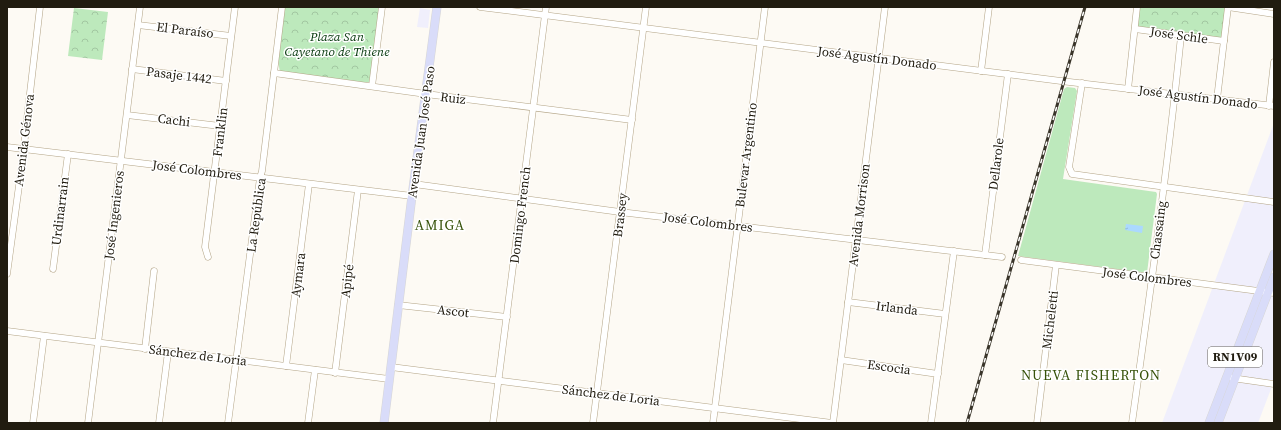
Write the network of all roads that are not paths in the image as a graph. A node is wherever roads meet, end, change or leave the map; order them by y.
1 (40, 7) edge
2 (140, 7) edge
3 (235, 7) edge
4 (282, 7) edge
5 (382, 7) edge
6 (437, 7) edge
7 (480, 7) edge
8 (546, 7) edge
9 (646, 7) edge
10 (765, 7) edge
11 (885, 7) edge
12 (989, 7) edge
13 (1137, 7) edge
14 (1228, 7) edge
15 (1274, 14) edge
16 (545, 15) junction
17 (138, 25) junction
18 (643, 28) junction
19 (1135, 29) junction
20 (231, 36) junction
21 (1181, 36) junction
22 (1224, 41) junction
23 (760, 43) junction
24 (879, 58) junction
25 (1274, 62) edge
26 (132, 70) junction
27 (981, 71) junction
28 (274, 73) junction
29 (1008, 74) junction
30 (226, 81) junction
31 (1082, 83) junction
32 (372, 86) junction
33 (1128, 89) junction
34 (426, 94) junction
35 (1175, 95) junction
36 (1217, 99) junction
37 (1272, 106) edge
38 (534, 108) junction
39 (127, 115) junction
40 (632, 120) junction
41 (220, 126) junction
42 (7, 147) edge
43 (24, 149) junction
44 (68, 154) junction
45 (121, 161) junction
46 (215, 172) junction
47 (260, 178) junction
48 (310, 184) junction
49 (414, 184) junction
50 (1163, 187) junction
51 (358, 190) junction
52 (412, 196) junction
53 (522, 199) junction
54 (1274, 202) edge
55 (620, 212) junction
56 (737, 226) junction
57 (856, 240) junction
58 (954, 251) junction
59 (1274, 254) edge
60 (985, 255) junction
61 (208, 257) dead end
62 (1002, 257) dead end
63 (1021, 260) dead end
64 (1056, 266) junction
65 (53, 269) dead end
66 (154, 271) dead end
67 (7, 274) edge
68 (1274, 277) edge
69 (1152, 278) junction
70 (1267, 292) edge
71 (848, 302) junction
72 (398, 305) junction
73 (945, 314) junction
74 (507, 317) junction
75 (7, 331) edge
76 (44, 336) junction
77 (98, 343) junction
78 (145, 349) junction
79 (168, 352) junction
80 (236, 360) junction
81 (841, 360) junction
82 (286, 366) junction
83 (391, 367) junction
84 (315, 370) junction
85 (335, 373) junction
86 (938, 374) junction
87 (1231, 378) junction
88 (389, 379) junction
89 (499, 381) junction
90 (1274, 384) edge
91 (597, 393) junction
92 (714, 408) junction
93 (33, 423) edge
94 (88, 423) edge
95 (159, 423) edge
96 (228, 423) edge
97 (308, 423) edge
98 (384, 423) edge
99 (493, 423) edge
100 (593, 423) edge
101 (712, 423) edge
102 (832, 423) edge
103 (931, 423) edge
104 (1037, 423) edge
105 (1132, 423) edge
106 (1209, 423) edge
107 (1218, 423) edge

1 - 43 street, Avenida Génova
2 - 17 street, José Ingenieros
3 - 20 street, Franklin
4 - 28 street, La República
5 - 32 street
6 - 34 main road, Avenida Juan José Paso
7 - 16 street, José Agustín Donado
8 - 16 street, Domingo French
9 - 18 street, Brassey
10 - 23 street, Bulevar Argentino
11 - 24 street, Avenida Morrison
12 - 27 street
13 - 19 street
14 - 15 street
14 - 22 street
16 - 18 street, José Agustín Donado
16 - 38 street, Domingo French
17 - 20 street, El Paraíso
17 - 26 street, José Ingenieros
18 - 23 street, José Agustín Donado
18 - 40 street, Brassey
19 - 21 street, José Schle
19 - 33 street
20 - 30 street, Franklin
21 - 22 street, José Schle
21 - 35 street, Chassaing
22 - 36 street
23 - 24 street, José Agustín Donado
23 - 56 street, Bulevar Argentino
24 - 27 street, José Agustín Donado
24 - 57 street, Avenida Morrison
25 - 37 street
26 - 30 street, Pasaje 1442
26 - 39 street, José Ingenieros
27 - 29 street, José Agustín Donado
28 - 32 street, Ruiz
28 - 47 street, La República
29 - 31 street, José Agustín Donado
29 - 60 street, Dellarole
30 - 41 street, Franklin
31 - 33 street, José Agustín Donado
31 - 50 street
32 - 34 street, Ruiz
33 - 35 street, José Agustín Donado
34 - 38 street, Ruiz
34 - 49 main road, Avenida Juan José Paso
35 - 36 street, José Agustín Donado
35 - 50 street, Chassaing
36 - 37 street, José Agustín Donado
38 - 40 street, Ruiz
38 - 53 street, Domingo French
39 - 41 street, Cachi
39 - 45 street, José Ingenieros
40 - 55 street, Brassey
41 - 46 street, Franklin
42 - 43 street, José Colombres
43 - 44 street, José Colombres
43 - 67 street, Avenida Génova
44 - 45 street, José Colombres
44 - 65 street, Urdinarrain
45 - 46 street, José Colombres
45 - 77 street, José Ingenieros
46 - 47 street, José Colombres
46 - 61 street, Franklin
47 - 48 street, José Colombres
47 - 80 street, La República
48 - 51 street, José Colombres
48 - 82 street, Aymara
49 - 52 main road, Avenida Juan José Paso
49 - 53 street, José Colombres
50 - 54 street
50 - 69 street, Chassaing
51 - 52 street, José Colombres
51 - 85 street, Apipé
52 - 72 main road, Avenida Juan José Paso
53 - 55 street, José Colombres
53 - 74 street, Domingo French
55 - 56 street, José Colombres
55 - 91 street, Brassey
56 - 57 street, José Colombres
56 - 92 street, Bulevar Argentino
57 - 58 street, José Colombres
57 - 71 street, Avenida Morrison
58 - 60 street, José Colombres
58 - 73 street
59 - 70 main road, RN1V09
60 - 62 street, José Colombres
63 - 64 street, José Colombres
64 - 69 street, José Colombres
64 - 104 street, Micheletti
66 - 78 street
68 - 70 main road, RN1V09
69 - 70 street, José Colombres
69 - 105 street, Chassaing
70 - 87 main road, RN1V09
71 - 73 street, Irlanda
71 - 81 street, Avenida Morrison
72 - 74 street, Ascot
72 - 83 main road, Avenida Juan José Paso
73 - 86 street
74 - 89 street, Domingo French
75 - 76 street, Sánchez de Loria
76 - 77 street, Sánchez de Loria
76 - 93 street
77 - 78 street, Sánchez de Loria
77 - 94 street, José Ingenieros
78 - 79 street, Sánchez de Loria
79 - 80 street, Sánchez de Loria
79 - 95 street
80 - 82 street, Sánchez de Loria
80 - 96 street, La República
81 - 86 street, Escocia
81 - 102 street, Avenida Morrison
82 - 84 street, Sánchez de Loria
83 - 88 main road, Avenida Juan José Paso
83 - 89 street, Sánchez de Loria
84 - 85 street, Sánchez de Loria
84 - 97 street
85 - 88 street, Sánchez de Loria
86 - 103 street
87 - 90 street
87 - 106 main road, RN1V09
87 - 107 main road, RN1V09
88 - 98 main road, Avenida Juan José Paso
89 - 91 street, Sánchez de Loria
89 - 99 street, Domingo French
91 - 92 street, Sánchez de Loria
91 - 100 street, Brassey
92 - 101 street, Bulevar Argentino
92 - 102 street, Sánchez de Loria

